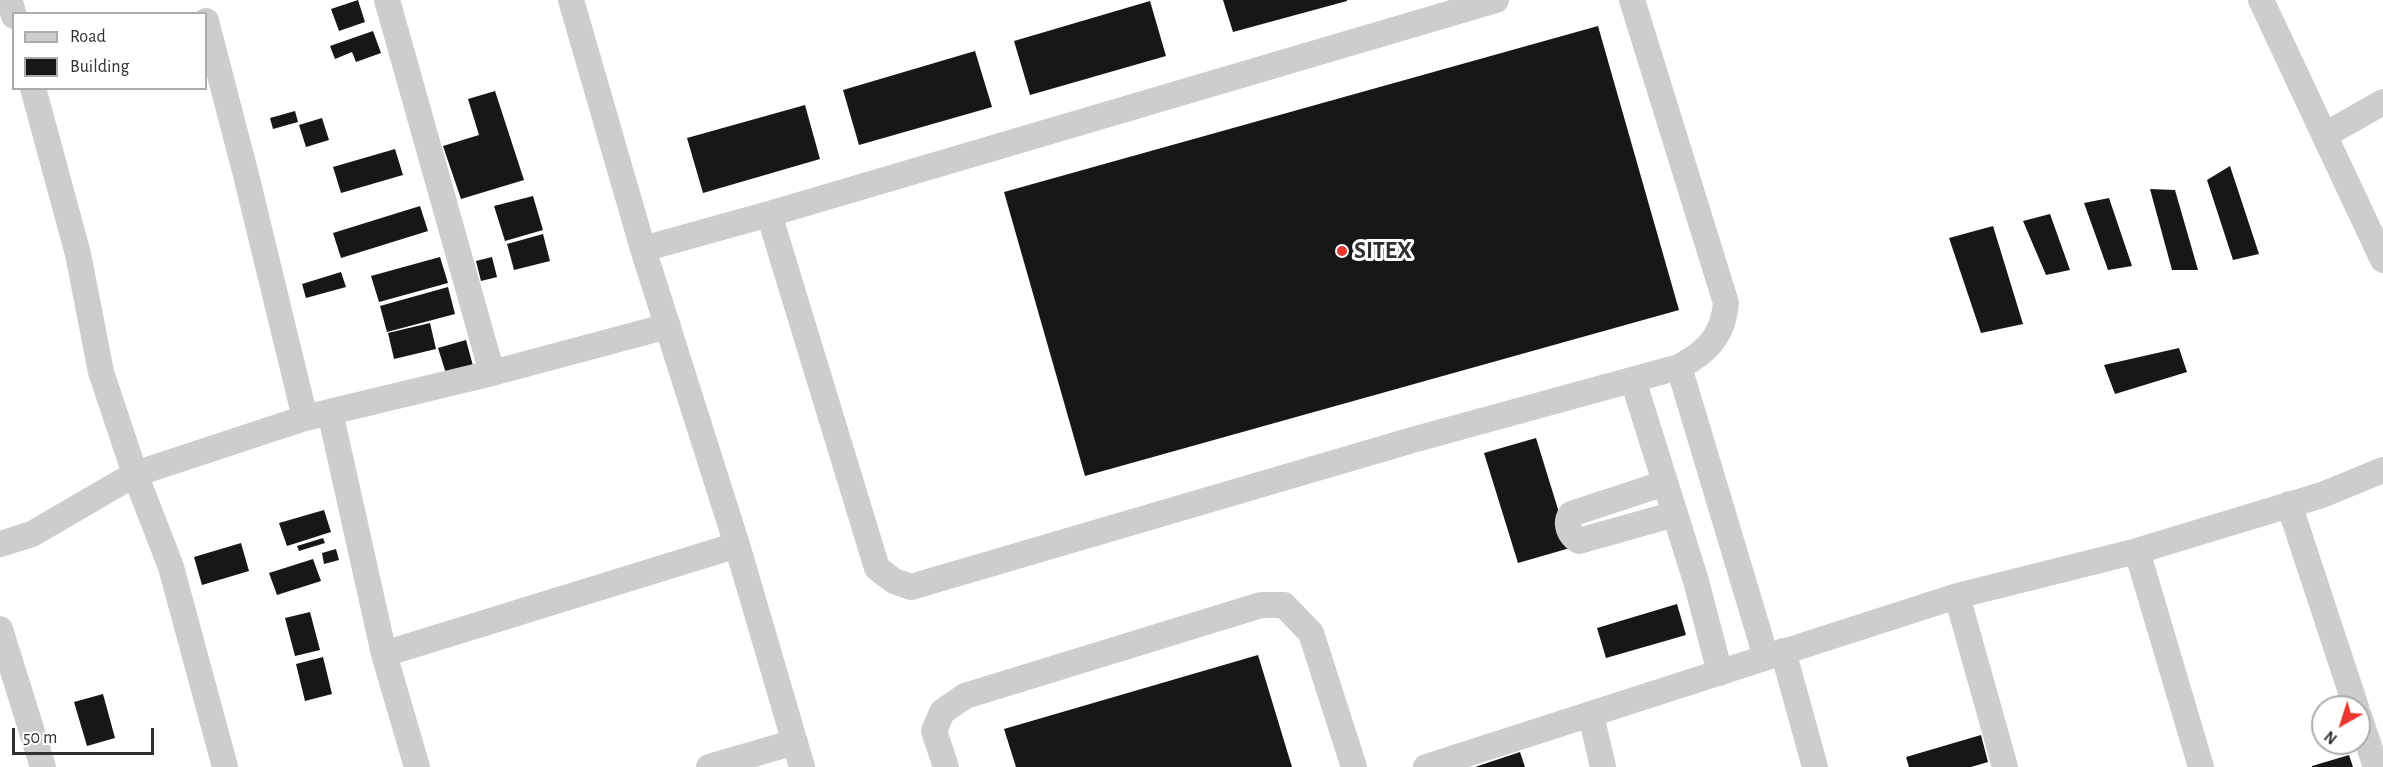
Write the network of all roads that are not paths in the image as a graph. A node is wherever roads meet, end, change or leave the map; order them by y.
1 (387, 0) edge
2 (571, 0) edge
3 (1496, 0) edge
4 (1632, 0) edge
5 (2261, 0) edge
6 (207, 25) edge
7 (34, 90) edge
8 (2383, 102) edge
9 (2325, 135) junction
10 (769, 214) junction
11 (643, 249) junction
12 (2383, 260) edge
13 (668, 326) junction
14 (1679, 367) junction
15 (492, 373) junction
16 (1633, 380) junction
17 (330, 412) junction
18 (305, 418) junction
19 (2383, 471) edge
20 (135, 474) junction
21 (1665, 483) junction
22 (2289, 504) junction
23 (1675, 514) junction
24 (0, 544) edge
25 (737, 545) junction
26 (2137, 551) junction
27 (1957, 596) junction
28 (0, 629) edge
29 (384, 654) junction
30 (1774, 654) junction
31 (1720, 673) junction
32 (2352, 695) edge
33 (1591, 715) junction
34 (795, 741) junction
35 (2371, 752) edge
36 (43, 767) edge
37 (225, 767) edge
38 (417, 767) edge
39 (709, 767) edge
40 (802, 767) edge
41 (946, 767) edge
42 (1354, 767) edge
43 (1426, 767) edge
44 (1603, 767) edge
45 (1815, 767) edge
46 (2005, 767) edge
47 (2201, 767) edge
48 (2376, 767) edge

1 - 15 street
2 - 11 street
3 - 10 street
4 - 14 street
5 - 9 street
6 - 18 street
7 - 20 street
8 - 9 street
9 - 12 street
10 - 11 street
10 - 16 street
11 - 13 street
13 - 15 street
13 - 25 street
14 - 16 street
14 - 30 street
15 - 17 street
16 - 21 street
17 - 18 street
17 - 29 street
18 - 20 street
19 - 22 street
20 - 24 street
20 - 37 street
21 - 23 street
21 - 23 street
22 - 26 street
22 - 32 street
23 - 31 street
25 - 29 street
25 - 34 street
26 - 27 street
26 - 47 street
27 - 30 street
27 - 46 street
28 - 36 street
29 - 38 street
30 - 31 street
30 - 45 street
31 - 33 street
33 - 43 street
33 - 44 street
34 - 39 street
34 - 40 street
35 - 48 street
41 - 42 street

